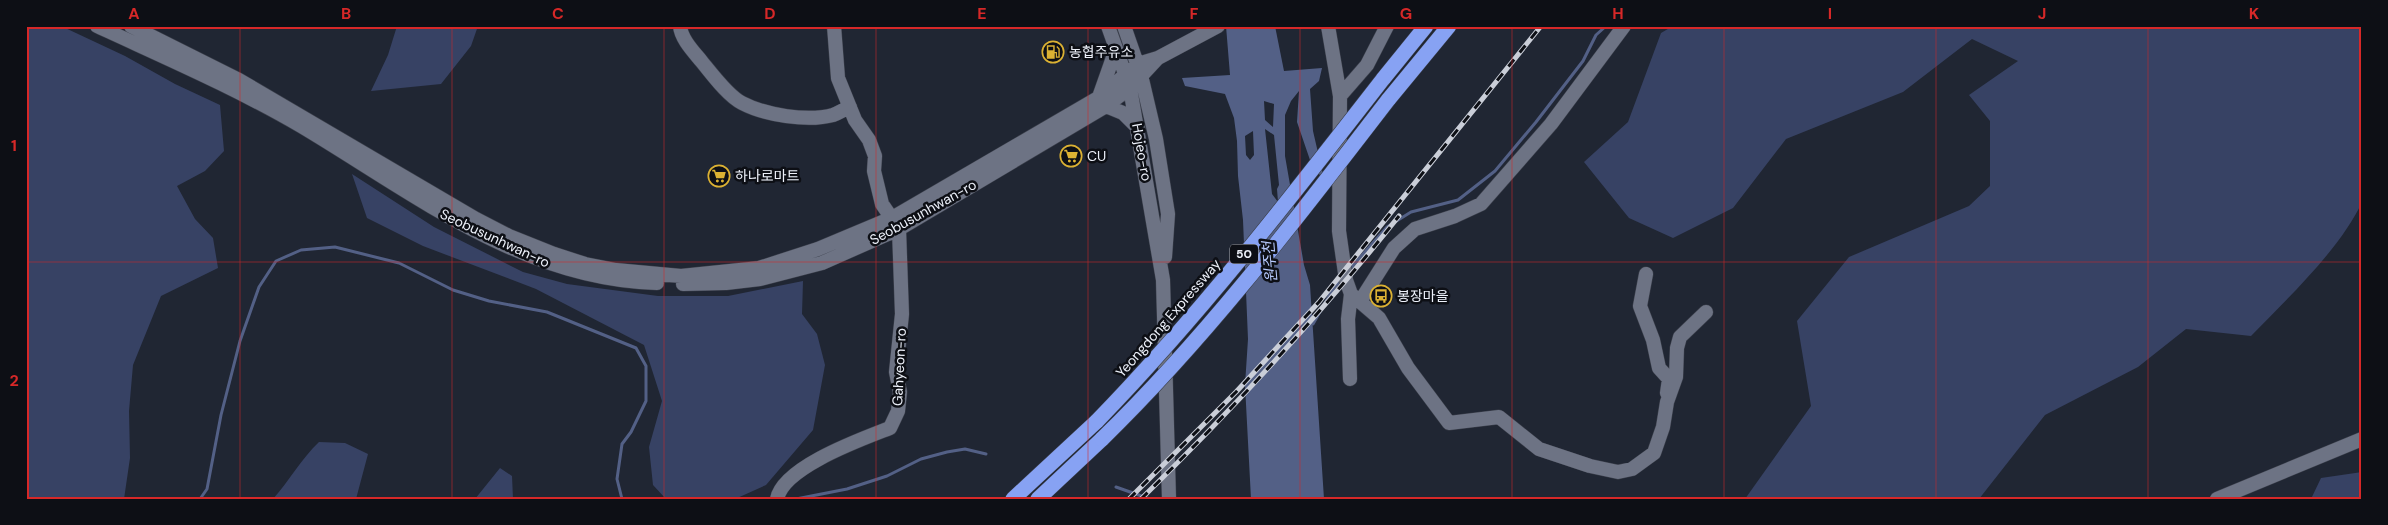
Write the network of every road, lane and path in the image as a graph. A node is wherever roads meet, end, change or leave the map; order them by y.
1 (97, 26) edge
2 (131, 26) edge
3 (680, 26) edge
4 (834, 26) edge
5 (1108, 26) edge
6 (1124, 26) edge
7 (1218, 26) edge
8 (1328, 26) edge
9 (1387, 26) edge
10 (1426, 26) edge
11 (1449, 26) edge
12 (1624, 26) edge
13 (1116, 48) junction
14 (1140, 70) junction
15 (1128, 82) junction
16 (1340, 96) junction
17 (1102, 102) junction
18 (850, 107) junction
19 (1138, 128) junction
20 (895, 223) junction
21 (1646, 274) dead end
22 (1163, 280) junction
23 (1356, 297) junction
24 (1706, 312) dead end
25 (1350, 379) dead end
26 (1667, 402) junction
27 (2362, 439) edge
28 (777, 497) edge
29 (1012, 499) edge
30 (1038, 499) edge
31 (1169, 499) edge
32 (2217, 499) edge

1 - 20 street, Seobusunhwan-ro
2 - 20 street, Seobusunhwan-ro
3 - 18 street
4 - 18 street, Gahyeon-ro
5 - 13 street, Hojeo-ro
6 - 14 street, Hojeo-ro
7 - 14 street, Seobusunhwan-ro
8 - 16 street
9 - 16 street
10 - 29 highway, Yeongdong Expressway / 50, bridge
11 - 30 highway, 50, bridge
12 - 23 street
13 - 15 street, Hojeo-ro
13 - 17 street
14 - 15 street, Seobusunhwan-ro
14 - 22 street, Hojeo-ro
15 - 17 street, Seobusunhwan-ro
15 - 19 street, Hojeo-ro
16 - 23 street
17 - 19 street
17 - 20 street, Seobusunhwan-ro
18 - 20 street, Gahyeon-ro
19 - 22 street, Hojeo-ro
20 - 28 street, Gahyeon-ro
21 - 26 street
22 - 31 street, Hojeo-ro
23 - 25 street
23 - 26 street
24 - 26 street
27 - 32 street

